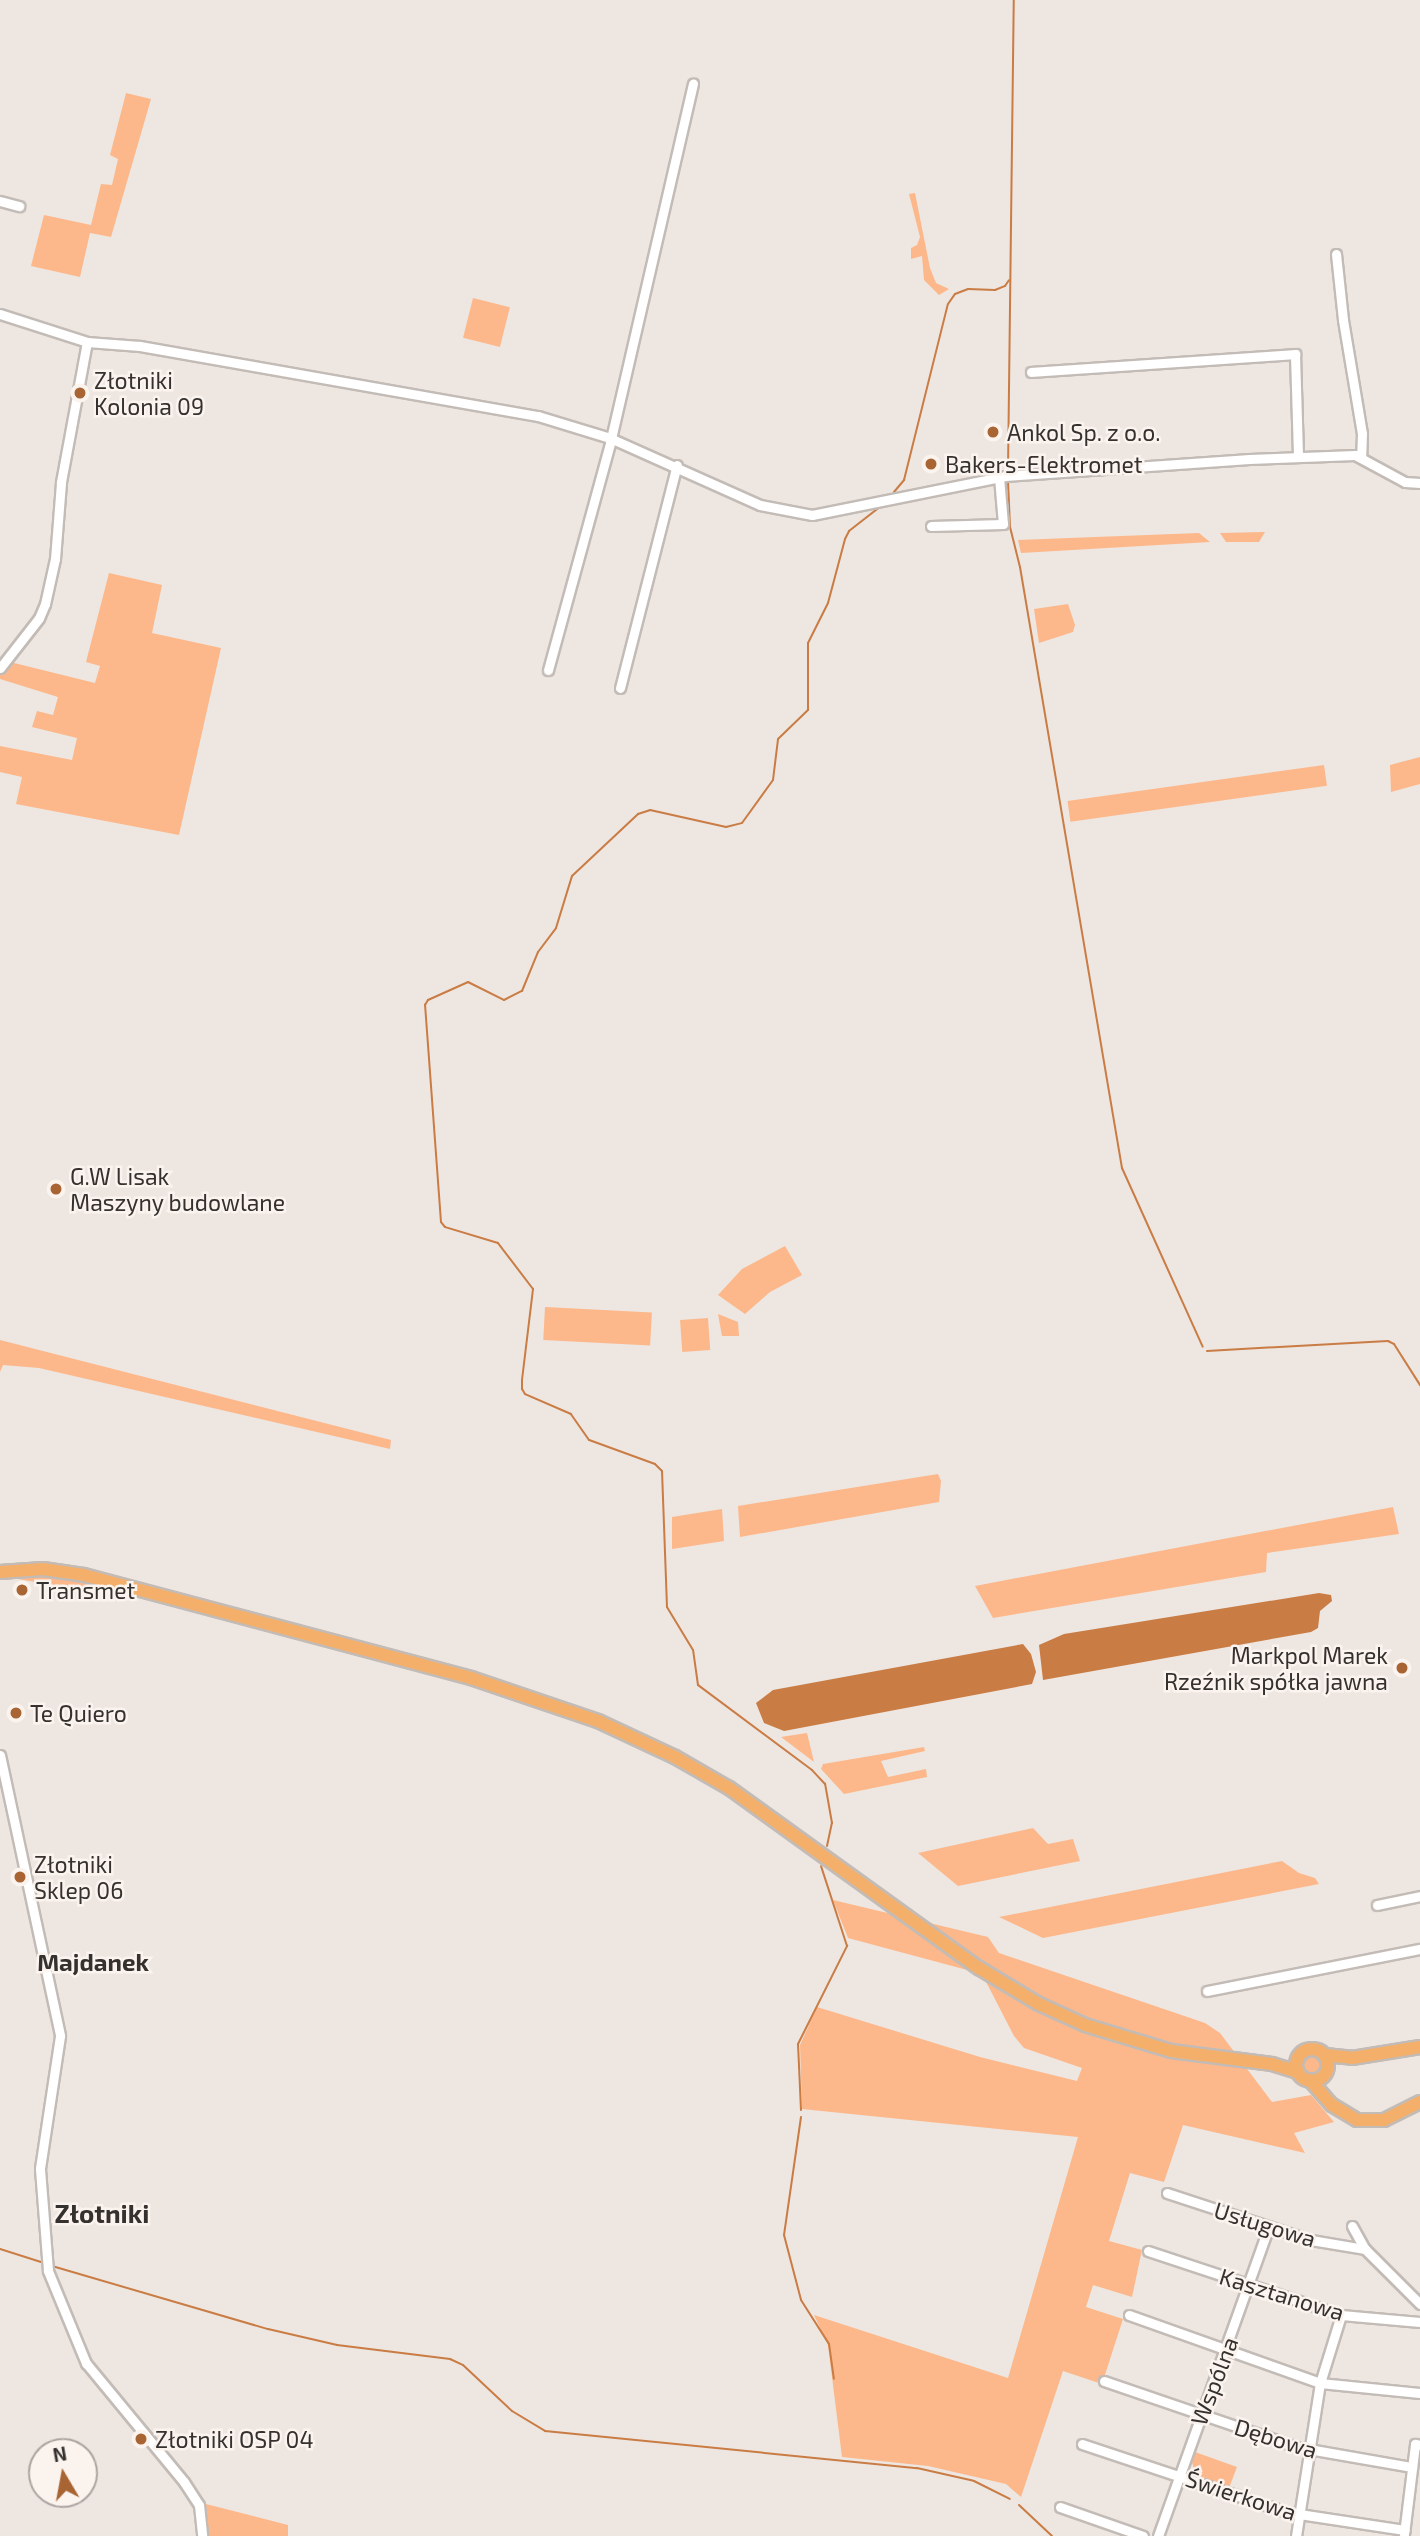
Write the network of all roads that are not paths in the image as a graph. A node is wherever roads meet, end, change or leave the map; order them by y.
1 (693, 83) dead end
2 (0, 201) edge
3 (19, 206) dead end
4 (1336, 254) dead end
5 (0, 314) edge
6 (87, 342) junction
7 (1031, 372) dead end
8 (610, 438) junction
9 (1298, 456) junction
10 (1361, 457) junction
11 (677, 465) junction
12 (999, 477) junction
13 (1420, 484) edge
14 (931, 526) dead end
15 (0, 668) edge
16 (548, 670) dead end
17 (620, 688) dead end
18 (0, 1572) edge
19 (0, 1755) edge
20 (1420, 1896) edge
21 (1377, 1905) dead end
22 (1420, 1949) edge
23 (1207, 1991) dead end
24 (1420, 2047) edge
25 (1325, 2055) junction
26 (1298, 2057) junction
27 (1352, 2058) junction
28 (1272, 2064) junction
29 (1298, 2072) junction
30 (1326, 2073) junction
31 (1310, 2080) junction
32 (1327, 2099) junction
33 (1420, 2102) edge
34 (1167, 2193) dead end
35 (1269, 2226) junction
36 (1352, 2226) dead end
37 (1365, 2249) junction
38 (1148, 2251) dead end
39 (1250, 2285) junction
40 (1420, 2304) edge
41 (1129, 2315) dead end
42 (1341, 2315) junction
43 (1420, 2322) edge
44 (1226, 2350) junction
45 (1104, 2381) dead end
46 (1320, 2383) junction
47 (1420, 2393) edge
48 (1201, 2414) junction
49 (1082, 2444) dead end
50 (1420, 2445) edge
51 (1309, 2450) junction
52 (1412, 2468) junction
53 (1180, 2476) junction
54 (1060, 2507) dead end
55 (1407, 2509) junction
56 (1420, 2510) edge
57 (1298, 2515) junction
58 (1366, 2531) edge
59 (1405, 2533) edge
60 (202, 2536) edge
61 (1143, 2536) edge
62 (1158, 2536) edge
63 (1296, 2536) edge

1 - 8 street
2 - 3 street
4 - 10 street
5 - 6 street
6 - 8 street
6 - 15 street
7 - 9 street
8 - 11 street
8 - 16 street
9 - 10 street
9 - 12 street
10 - 13 street
11 - 12 street
11 - 17 street
12 - 14 street
18 - 28 main road
19 - 60 street
20 - 21 street
22 - 23 street
24 - 27 main road
25 - 26 main road
25 - 27 main road
25 - 30 main road
26 - 28 main road
26 - 29 main road
27 - 30 main road
28 - 29 main road
29 - 31 main road
30 - 31 main road
30 - 32 main road
31 - 32 main road
32 - 33 main road
34 - 35 street, Usługowa
35 - 37 street, Usługowa
35 - 39 street, Wspólna
36 - 37 street
37 - 40 street
38 - 39 street, Kasztanowa
39 - 42 street, Kasztanowa
39 - 44 street, Wspólna
41 - 44 street
42 - 43 street, Kasztanowa
42 - 46 street
44 - 46 street
44 - 48 street, Wspólna
45 - 48 street, Dębowa
46 - 47 street
46 - 51 street
48 - 51 street, Dębowa
48 - 53 street, Wspólna
49 - 53 street, Świerkowa
50 - 52 street
51 - 52 street, Dębowa
51 - 57 street
52 - 55 street
53 - 57 street, Świerkowa
53 - 62 street, Wspólna
54 - 61 street
55 - 56 street
55 - 59 street
57 - 58 street, Świerkowa
57 - 63 street
58 - 59 street, Świerkowa

